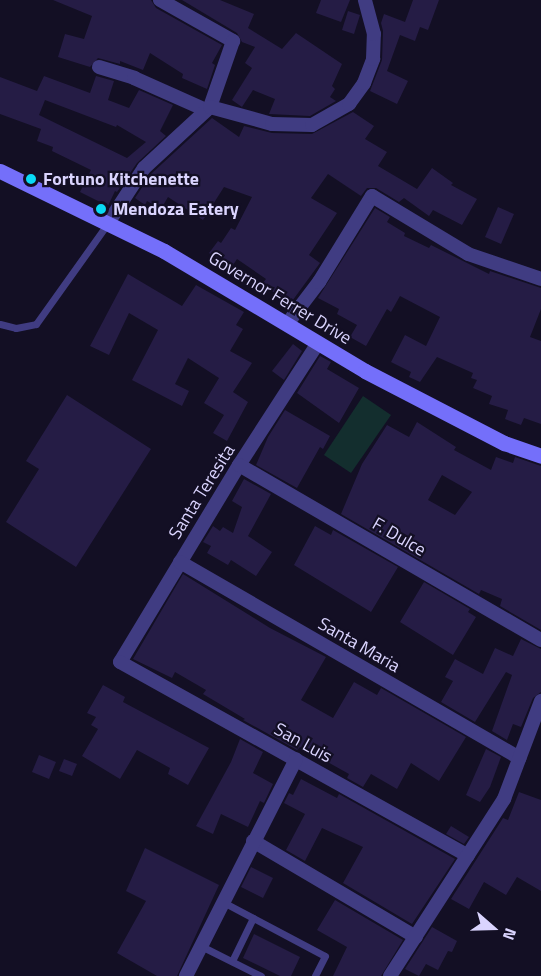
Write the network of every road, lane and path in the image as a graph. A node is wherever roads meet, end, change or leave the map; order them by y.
1 (160, 0) edge
2 (365, 0) edge
3 (99, 67) dead end
4 (208, 109) junction
5 (0, 171) edge
6 (108, 223) junction
7 (541, 279) edge
8 (0, 324) edge
9 (287, 324) junction
10 (318, 343) junction
11 (541, 456) edge
12 (239, 465) junction
13 (180, 562) junction
14 (541, 640) edge
15 (120, 662) joint
16 (541, 701) edge
17 (520, 758) junction
18 (296, 759) junction
19 (253, 841) junction
20 (468, 856) junction
21 (223, 902) junction
22 (253, 918) junction
23 (416, 937) junction
24 (201, 946) junction
25 (232, 961) junction
26 (187, 975) edge
27 (261, 976) edge
28 (315, 976) edge
29 (390, 976) edge

1 - 4 street
2 - 4 street
3 - 4 street
4 - 6 street
5 - 6 main road, Governor Ferrer Drive
6 - 8 lane
6 - 9 main road, Governor Ferrer Drive
7 - 9 street
9 - 10 main road, Governor Ferrer Drive
10 - 11 main road, Governor Ferrer Drive
10 - 12 street, Santa Teresita
12 - 13 street, Santa Teresita
12 - 14 street, F. Dulce
13 - 15 street, Santa Teresita
13 - 17 street, Santa Maria
15 - 18 street, San Luis
16 - 17 street
17 - 20 street
18 - 19 street
18 - 20 street, San Luis
19 - 21 street
19 - 23 street
20 - 23 street
21 - 22 lane
21 - 24 street
22 - 25 lane
22 - 28 lane
23 - 29 street
24 - 25 lane
24 - 26 street
25 - 27 lane

